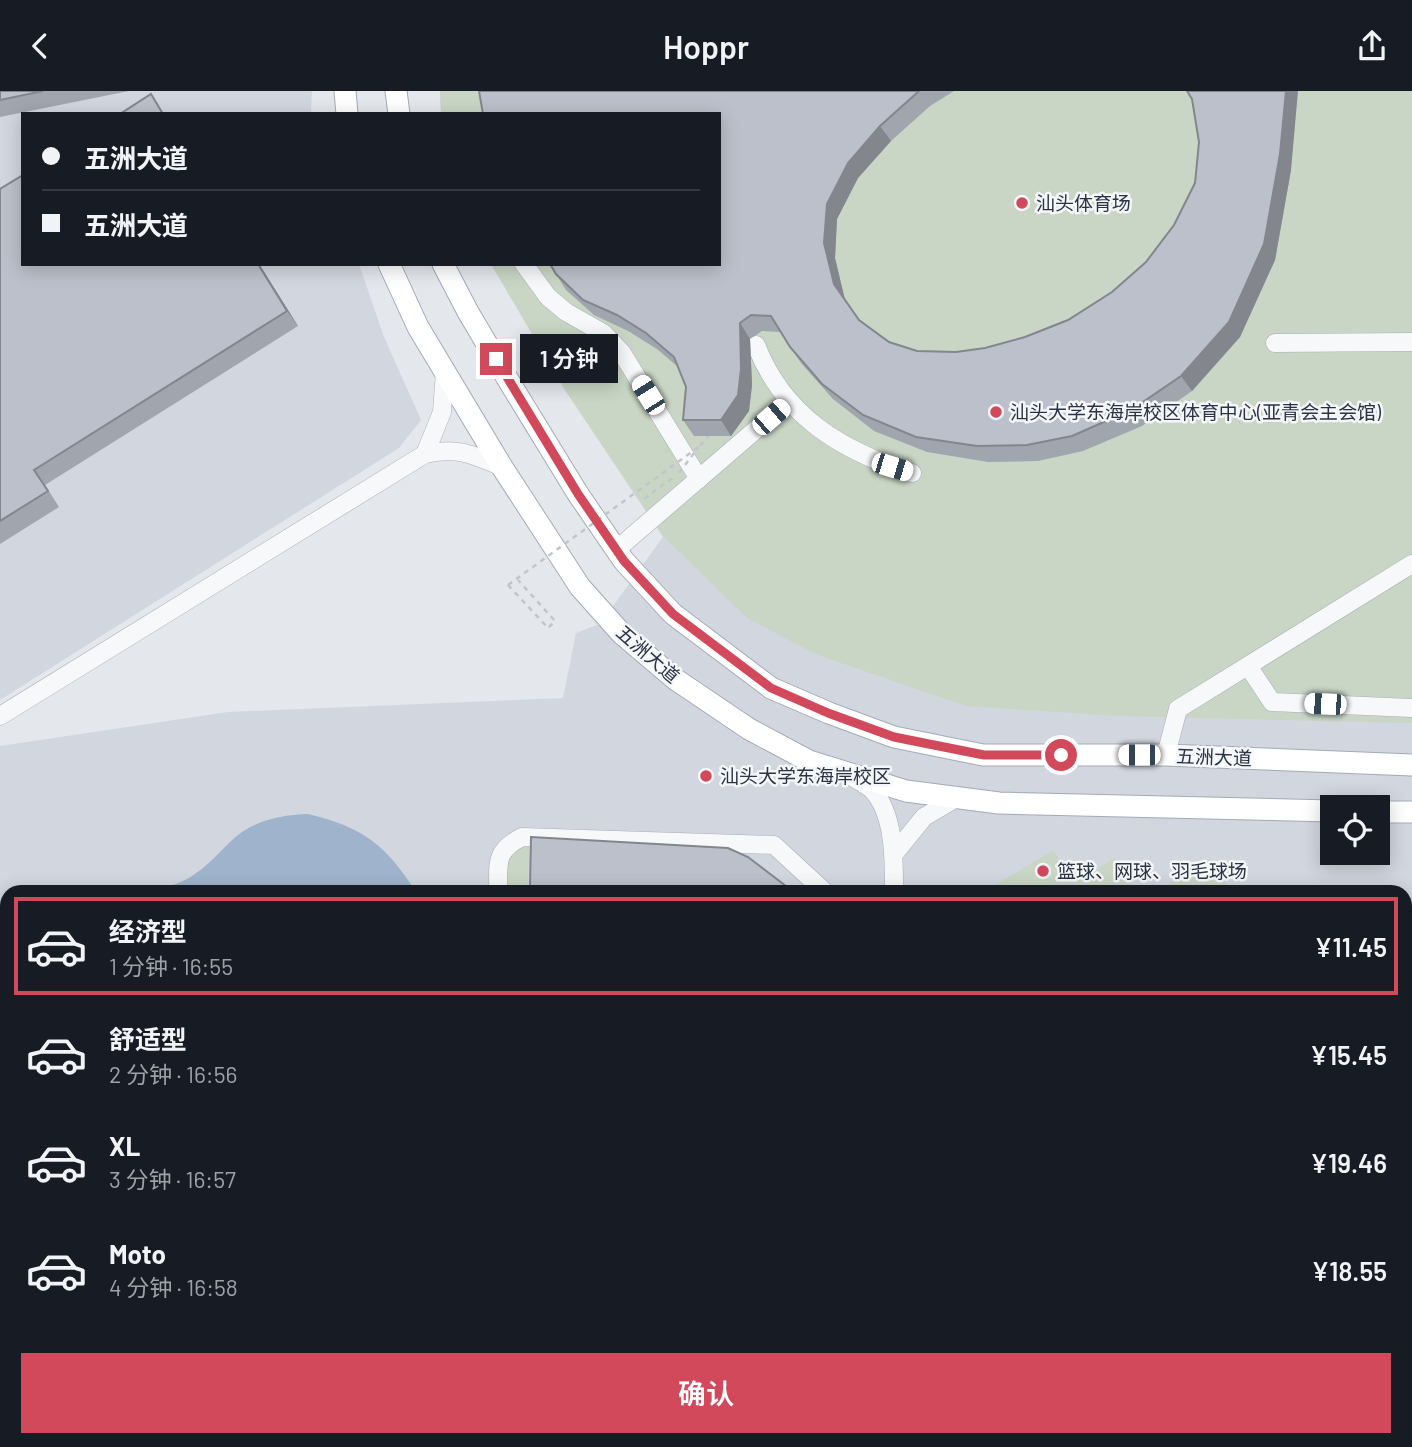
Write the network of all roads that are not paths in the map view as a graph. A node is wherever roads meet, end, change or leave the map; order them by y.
1 (345, 91) edge
2 (396, 91) edge
3 (346, 112) edge
4 (400, 112) edge
5 (390, 266) edge
6 (444, 266) edge
7 (525, 266) edge
8 (1412, 342) edge
9 (1275, 343) dead end
10 (756, 345) dead end
11 (445, 372) junction
12 (788, 402) junction
13 (425, 453) junction
14 (502, 467) junction
15 (912, 473) dead end
16 (699, 479) junction
17 (616, 550) junction
18 (1412, 564) edge
19 (1248, 666) junction
20 (1412, 708) edge
21 (0, 716) edge
22 (1167, 755) junction
23 (1412, 765) edge
24 (846, 772) junction
25 (956, 797) junction
26 (1320, 811) edge
27 (1390, 812) edge
28 (1412, 813) edge
29 (894, 854) junction
30 (498, 885) edge
31 (818, 885) edge
32 (894, 885) edge

1 - 3 main road
2 - 4 main road
5 - 11 main road, 五洲大道
6 - 17 main road, 五洲大道
7 - 16 street
8 - 9 street
10 - 12 street
11 - 13 street
11 - 14 main road, 五洲大道
12 - 15 street
12 - 16 street
13 - 14 street
13 - 21 street
14 - 24 main road, 五洲大道
16 - 17 street
17 - 22 main road, 五洲大道
18 - 19 street
19 - 20 street
19 - 22 street
22 - 23 main road, 五洲大道
24 - 25 main road, 五洲大道
24 - 29 street
25 - 26 main road, 五洲大道
25 - 29 street
27 - 28 main road
29 - 32 street
30 - 31 street

